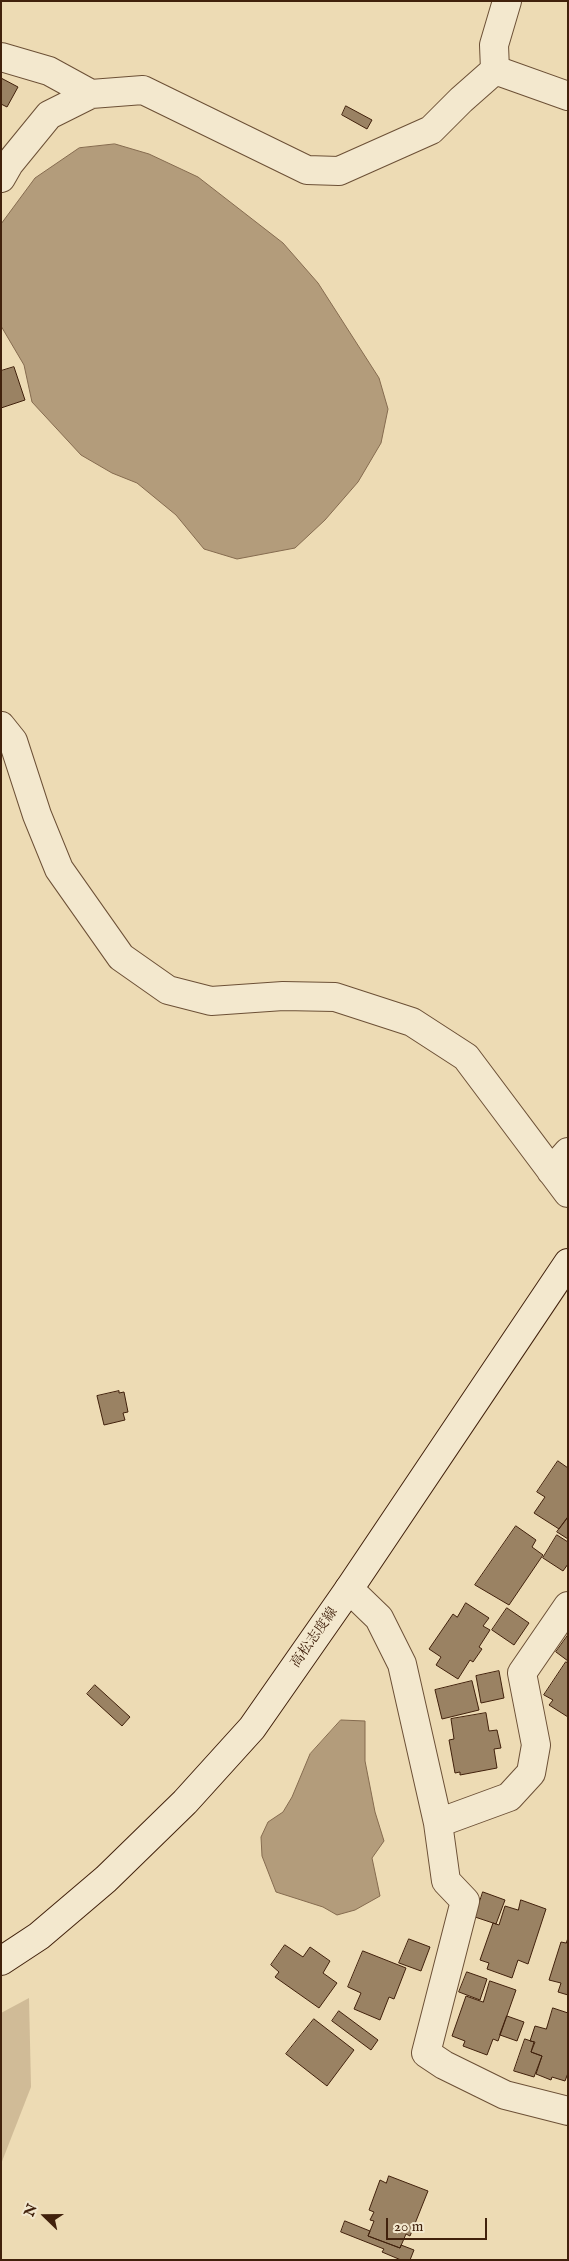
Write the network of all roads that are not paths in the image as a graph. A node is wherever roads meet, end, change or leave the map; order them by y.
1 (507, 1) edge
2 (1, 58) edge
3 (495, 70) junction
4 (91, 94) junction
5 (568, 96) edge
6 (1, 178) edge
7 (1, 726) edge
8 (560, 1161) edge
9 (568, 1194) edge
10 (568, 1263) edge
11 (349, 1589) junction
12 (568, 1606) edge
13 (438, 1824) junction
14 (1, 1961) edge
15 (568, 2111) edge

1 - 3 street
2 - 4 street
3 - 4 street
3 - 5 street
4 - 6 street
7 - 8 street
8 - 9 street
10 - 11 street, 高松志度線
11 - 13 street
11 - 14 street, 高松志度線
12 - 13 street
13 - 15 street

